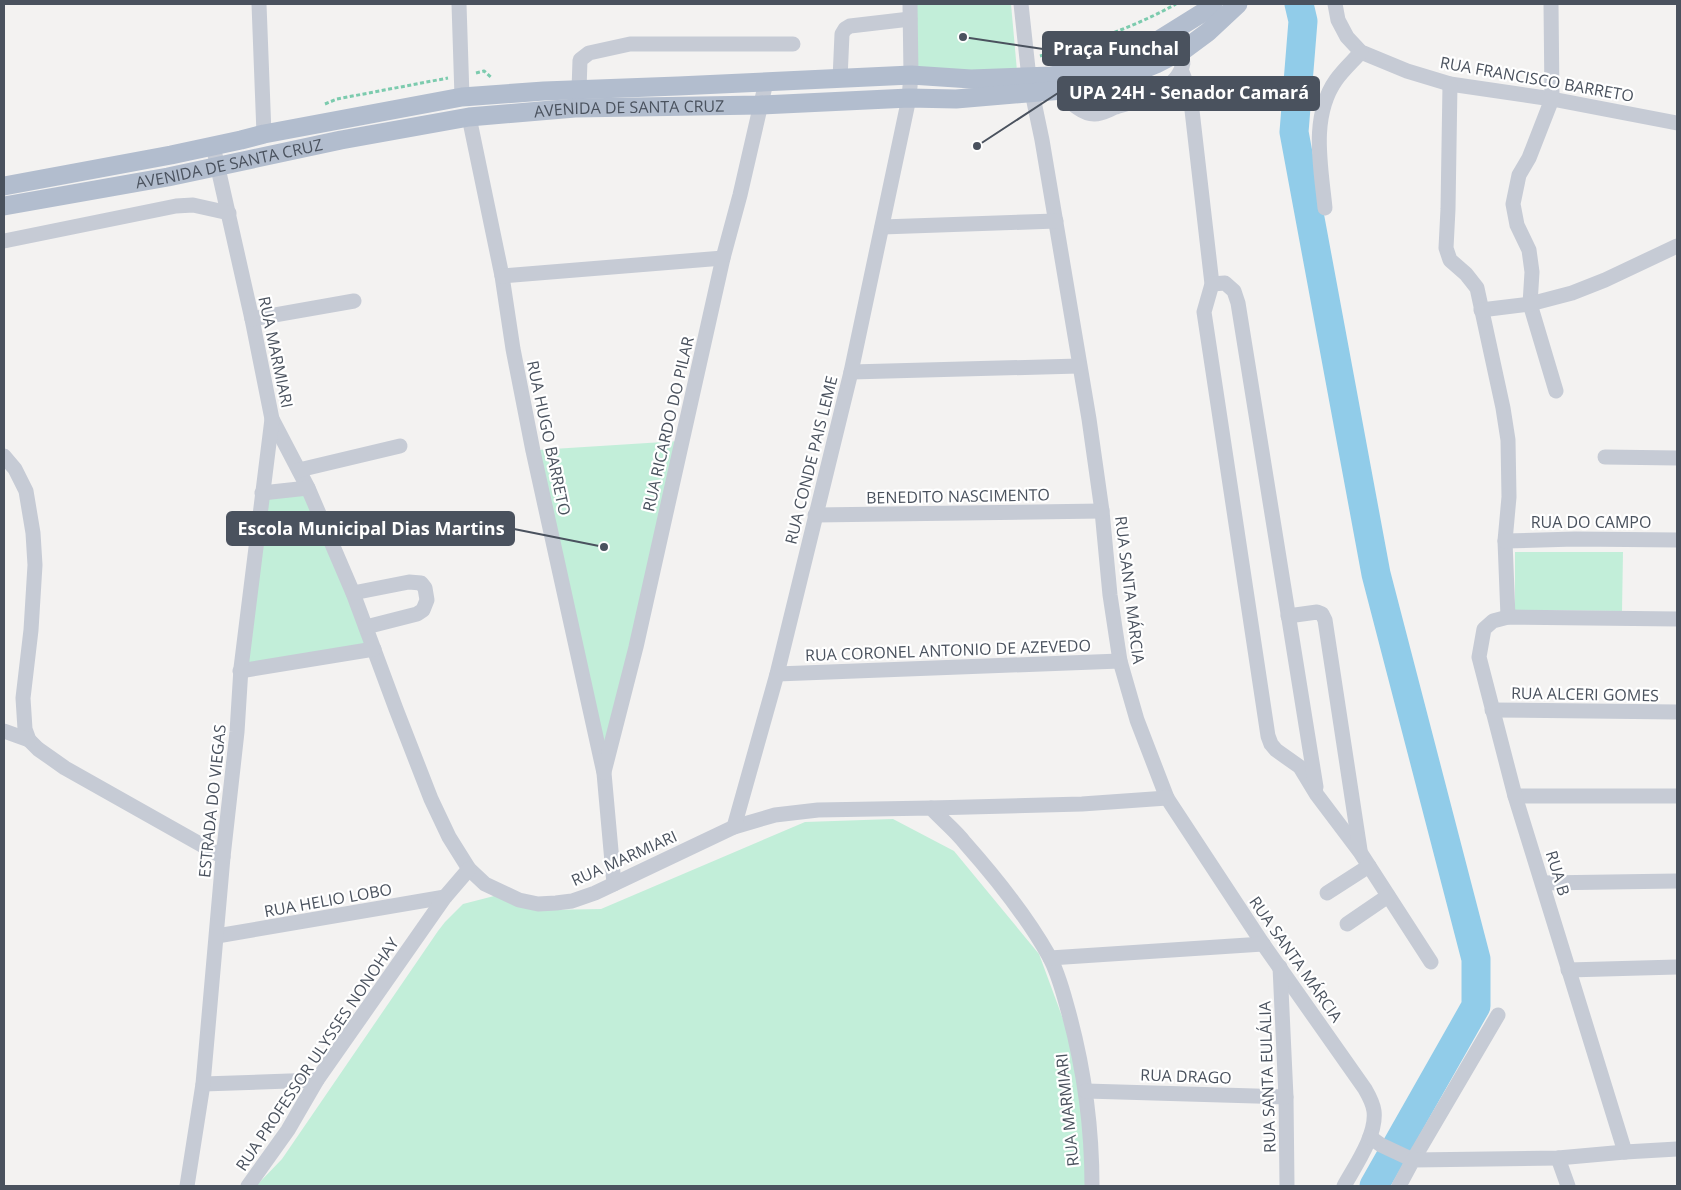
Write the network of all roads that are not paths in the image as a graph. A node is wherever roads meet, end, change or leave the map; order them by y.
1 (259, 4) edge
2 (459, 4) edge
3 (1021, 4) edge
4 (1212, 4) edge
5 (1238, 4) edge
6 (1334, 4) edge
7 (1551, 4) edge
8 (910, 11) edge
9 (793, 44) dead end
10 (1185, 49) junction
11 (1361, 52) junction
12 (1182, 72) junction
13 (911, 75) junction
14 (840, 79) junction
15 (766, 82) junction
16 (1450, 84) junction
17 (1030, 86) junction
18 (579, 90) junction
19 (1059, 91) junction
20 (462, 97) junction
21 (909, 98) junction
22 (1552, 98) junction
23 (760, 105) junction
24 (469, 117) junction
25 (1677, 123) edge
26 (264, 134) junction
27 (213, 146) junction
28 (217, 166) junction
29 (4, 186) edge
30 (4, 206) edge
31 (1325, 208) dead end
32 (229, 213) junction
33 (1056, 221) junction
34 (882, 226) junction
35 (4, 241) edge
36 (1677, 246) edge
37 (723, 258) junction
38 (502, 276) junction
39 (1212, 284) junction
40 (354, 301) dead end
41 (1530, 304) junction
42 (1481, 310) junction
43 (252, 319) junction
44 (1079, 366) junction
45 (851, 372) junction
46 (1556, 391) dead end
47 (272, 418) junction
48 (400, 446) dead end
49 (4, 456) edge
50 (1605, 456) dead end
51 (1677, 458) edge
52 (299, 470) junction
53 (308, 488) junction
54 (262, 493) junction
55 (1102, 511) junction
56 (814, 515) junction
57 (1677, 540) edge
58 (1506, 541) junction
59 (354, 594) junction
60 (1288, 616) junction
61 (1508, 616) junction
62 (1677, 619) edge
63 (366, 626) junction
64 (374, 649) junction
65 (1120, 661) junction
66 (240, 671) junction
67 (777, 674) junction
68 (1492, 710) junction
69 (1677, 712) edge
70 (4, 731) edge
71 (29, 740) junction
72 (604, 773) junction
73 (1317, 796) junction
74 (1515, 796) junction
75 (1677, 796) edge
76 (1167, 798) junction
77 (931, 808) junction
78 (734, 827) junction
79 (1360, 852) junction
80 (224, 857) junction
81 (1369, 866) junction
82 (469, 869) junction
83 (1677, 882) edge
84 (1543, 883) junction
85 (614, 884) junction
86 (1327, 893) dead end
87 (1388, 896) junction
88 (445, 897) junction
89 (1347, 924) dead end
90 (217, 936) junction
91 (1263, 944) junction
92 (1050, 958) junction
93 (1431, 962) dead end
94 (1280, 967) junction
95 (1677, 967) edge
96 (1568, 970) junction
97 (1498, 1015) dead end
98 (316, 1080) junction
99 (202, 1084) junction
100 (1086, 1091) junction
101 (1286, 1097) junction
102 (1375, 1141) junction
103 (1677, 1149) edge
104 (1625, 1152) junction
105 (1410, 1158) junction
106 (1558, 1158) junction
107 (188, 1186) edge
108 (248, 1186) edge
109 (1092, 1186) edge
110 (1287, 1186) edge
111 (1344, 1186) edge
112 (1400, 1186) edge
113 (1568, 1186) edge

1 - 26 street
2 - 20 street
3 - 17 street, RUA SANTA MÁRCIA
4 - 17 main road, AVENIDA DE SANTA CRUZ
5 - 10 main road, AVENIDA DE SANTA CRUZ
6 - 11 street, RUA FRANCISCO BARRETO
7 - 22 street
8 - 13 street, RUA CONDE PAIS LEME
8 - 14 street
9 - 18 street
10 - 12 street
10 - 19 main road, AVENIDA DE SANTA CRUZ
11 - 16 street, RUA FRANCISCO BARRETO
11 - 31 street
12 - 19 street
12 - 39 street
13 - 14 main road, AVENIDA DE SANTA CRUZ
13 - 17 main road, AVENIDA DE SANTA CRUZ
13 - 21 street, RUA CONDE PAIS LEME
14 - 15 main road, AVENIDA DE SANTA CRUZ
15 - 18 main road, AVENIDA DE SANTA CRUZ
15 - 23 street, RUA RICARDO DO PILAR
16 - 22 street, RUA FRANCISCO BARRETO
16 - 42 street
17 - 19 main road, AVENIDA DE SANTA CRUZ
17 - 21 main road, AVENIDA DE SANTA CRUZ
17 - 33 street, RUA SANTA MÁRCIA
18 - 20 main road, AVENIDA DE SANTA CRUZ
20 - 26 main road, AVENIDA DE SANTA CRUZ
21 - 23 main road, AVENIDA DE SANTA CRUZ
21 - 34 street, RUA CONDE PAIS LEME
22 - 25 street, RUA FRANCISCO BARRETO
22 - 41 street
23 - 24 main road, AVENIDA DE SANTA CRUZ
23 - 37 street, RUA RICARDO DO PILAR
24 - 28 main road, AVENIDA DE SANTA CRUZ
24 - 38 street, RUA HUGO BARRETO
26 - 27 main road, AVENIDA DE SANTA CRUZ
27 - 28 street, RUA MARMIARI
27 - 29 main road, AVENIDA DE SANTA CRUZ
28 - 30 main road, AVENIDA DE SANTA CRUZ
28 - 32 street, RUA MARMIARI
32 - 35 street
32 - 43 street, RUA MARMIARI
33 - 34 street
33 - 44 street, RUA SANTA MÁRCIA
34 - 45 street, RUA CONDE PAIS LEME
36 - 41 street
37 - 38 street
37 - 72 street, RUA RICARDO DO PILAR
38 - 72 street, RUA HUGO BARRETO
39 - 60 street
39 - 73 street
40 - 43 street
41 - 42 street
41 - 46 street
42 - 58 street
43 - 47 street, RUA MARMIARI
44 - 45 street
44 - 55 street, RUA SANTA MÁRCIA
45 - 56 street, RUA CONDE PAIS LEME
47 - 52 street, RUA MARMIARI
47 - 54 street, ESTRADA DO VIEGAS
48 - 52 street
49 - 71 street
50 - 51 street
52 - 53 street, RUA MARMIARI
53 - 54 street
53 - 59 street, RUA MARMIARI
54 - 66 street, ESTRADA DO VIEGAS
55 - 56 street, BENEDITO NASCIMENTO
55 - 65 street, RUA SANTA MÁRCIA
56 - 67 street, RUA CONDE PAIS LEME
57 - 58 street, RUA DO CAMPO
58 - 61 street
59 - 63 street, RUA MARMIARI
59 - 63 street
60 - 73 street
60 - 79 street
61 - 62 street
61 - 68 street, RUA B
63 - 64 street, RUA MARMIARI
64 - 66 street
64 - 82 street, RUA MARMIARI
65 - 67 street, RUA CORONEL ANTONIO DE AZEVEDO
65 - 76 street, RUA SANTA MÁRCIA
66 - 80 street, ESTRADA DO VIEGAS
67 - 78 street, RUA CONDE PAIS LEME
68 - 69 street, RUA ALCERI GOMES
68 - 74 street, RUA B
70 - 71 street
71 - 80 street
72 - 85 street, RUA HUGO BARRETO
73 - 79 street
74 - 75 street
74 - 84 street, RUA B
76 - 77 street
76 - 91 street, RUA SANTA MÁRCIA
77 - 78 street, RUA MARMIARI
77 - 92 street, RUA MARMIARI
78 - 85 street, RUA MARMIARI
79 - 81 street
80 - 90 street, ESTRADA DO VIEGAS
81 - 86 street
81 - 87 street
82 - 85 street, RUA MARMIARI
82 - 88 street, RUA PROFESSOR ULYSSES NONOHAY
83 - 84 street
84 - 96 street, RUA B
87 - 89 street
87 - 93 street
88 - 90 street, RUA HELIO LOBO
88 - 98 street, RUA PROFESSOR ULYSSES NONOHAY
90 - 99 street, ESTRADA DO VIEGAS
91 - 92 street
91 - 94 street, RUA SANTA MÁRCIA
92 - 100 street, RUA MARMIARI
94 - 101 street, RUA SANTA EULÁLIA
94 - 102 street, RUA SANTA MÁRCIA
95 - 96 street
96 - 104 street, RUA B
97 - 105 street
98 - 99 street
98 - 108 street, RUA PROFESSOR ULYSSES NONOHAY
99 - 107 street, ESTRADA DO VIEGAS
100 - 101 street, RUA DRAGO
100 - 109 street, RUA MARMIARI
101 - 110 street, RUA SANTA EULÁLIA
102 - 105 street
102 - 111 street, RUA SANTA MÁRCIA
103 - 104 street
104 - 106 street
105 - 106 street
105 - 112 street
106 - 113 street

